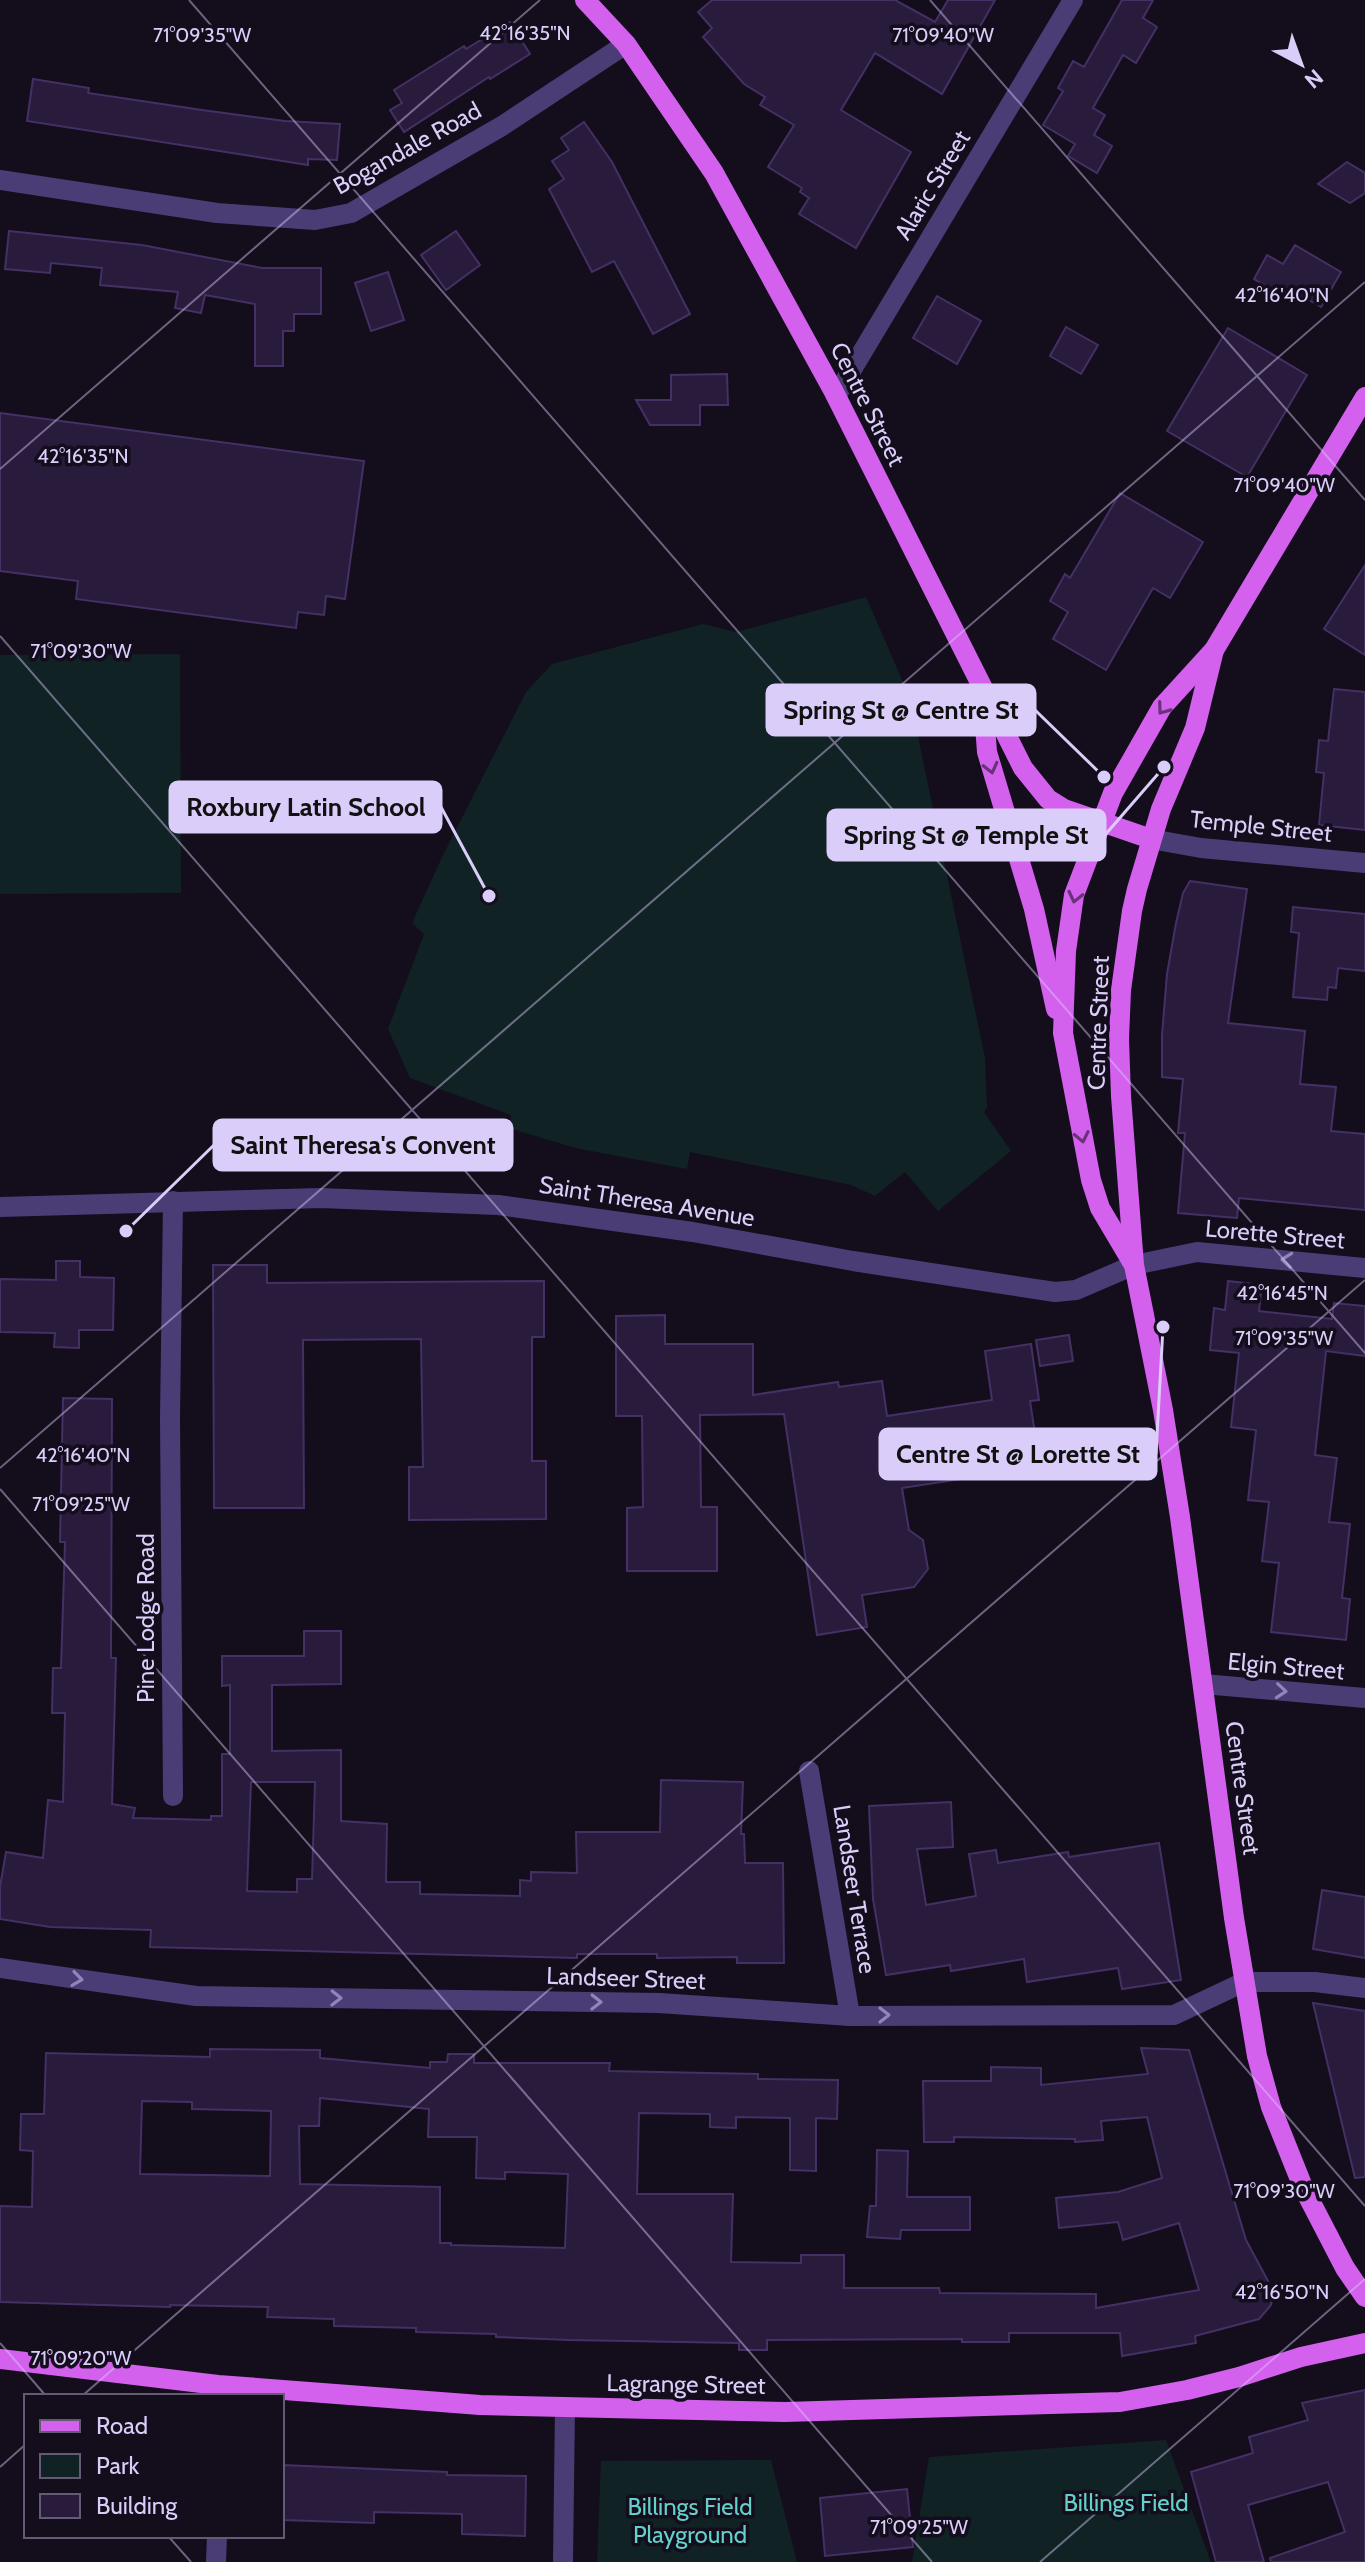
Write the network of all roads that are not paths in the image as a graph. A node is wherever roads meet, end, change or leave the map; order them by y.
1 (585, 0) edge
2 (1073, 0) edge
3 (626, 44) junction
4 (0, 180) edge
5 (836, 396) junction
6 (1365, 397) edge
7 (1214, 650) junction
8 (983, 691) junction
9 (1100, 823) junction
10 (1151, 839) junction
11 (1365, 863) edge
12 (1063, 1033) junction
13 (173, 1201) junction
14 (0, 1207) edge
15 (1134, 1265) junction
16 (1365, 1268) edge
17 (1203, 1684) junction
18 (1365, 1698) edge
19 (809, 1771) dead end
20 (173, 1796) dead end
21 (0, 1968) edge
22 (1244, 1982) junction
23 (1365, 1988) edge
24 (850, 2016) junction
25 (1365, 2297) edge
26 (1365, 2343) edge
27 (0, 2359) edge
28 (218, 2390) edge
29 (565, 2408) junction
30 (217, 2538) edge
31 (216, 2562) edge
32 (563, 2562) edge

1 - 3 main road, Centre Street
2 - 5 street, Alaric Street
3 - 4 street, Bogandale Road
3 - 5 main road, Centre Street
5 - 8 main road, Centre Street
6 - 7 main road
7 -> 9 main road
7 - 10 main road
8 - 9 main road, Centre Street
8 -> 12 main road
9 - 10 main road, Centre Street
9 -> 12 main road, Centre Street
10 - 11 street, Temple Street
10 - 15 main road, Centre Street
12 -> 15 main road, Centre Street
13 - 14 street, Saint Theresa Avenue
13 - 15 street, Saint Theresa Avenue
13 - 20 street, Pine Lodge Road
16 -> 15 street, Lorette Street
15 - 17 main road, Centre Street
17 -> 18 street, Elgin Street
17 - 22 main road, Centre Street
19 - 24 street, Landseer Terrace
21 -> 24 street, Landseer Street
22 - 23 street
24 -> 22 street, Landseer Street
22 - 25 main road, Centre Street
26 - 29 main road, Lagrange Street
27 - 28 main road, Lagrange Street
28 - 29 main road, Lagrange Street
29 - 32 street
30 - 31 street

